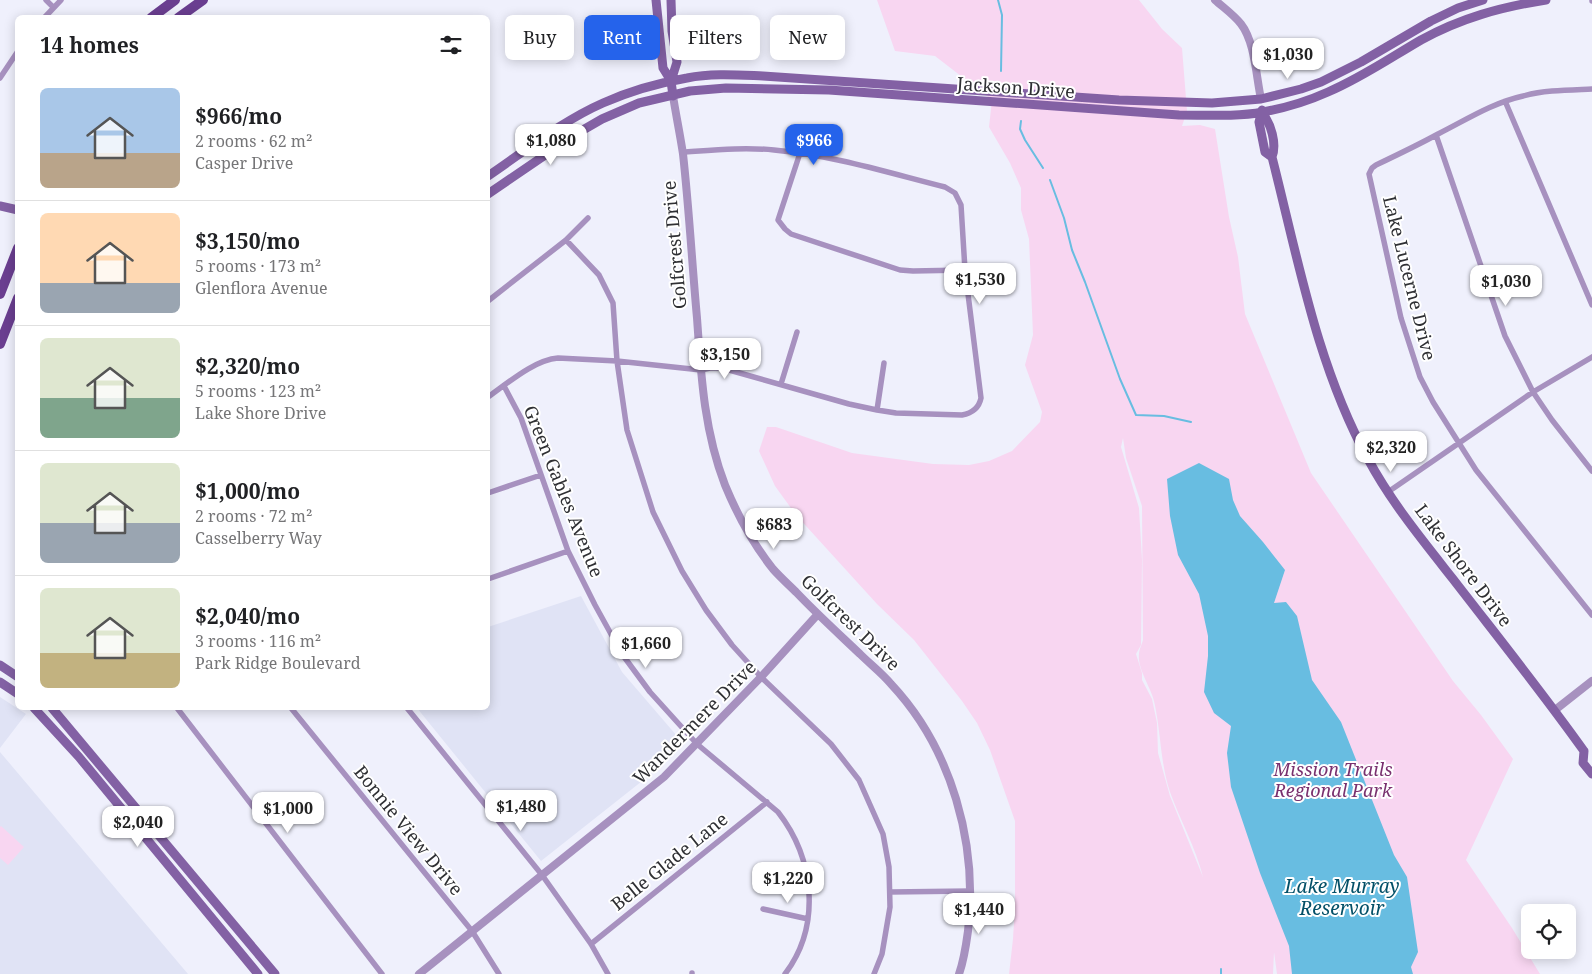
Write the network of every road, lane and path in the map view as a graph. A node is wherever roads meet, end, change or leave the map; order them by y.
1 (46, 0) edge
2 (61, 0) edge
3 (175, 0) edge
4 (203, 0) edge
5 (656, 0) edge
6 (671, 0) edge
7 (1215, 0) edge
8 (1483, 0) edge
9 (1546, 0) edge
10 (53, 7) junction
11 (46, 15) edge
12 (155, 15) edge
13 (182, 15) edge
14 (15, 55) edge
15 (2, 70) edge
16 (0, 78) edge
17 (671, 81) junction
18 (1592, 89) edge
19 (673, 96) junction
20 (1261, 99) junction
21 (1505, 101) junction
22 (1262, 112) junction
23 (1436, 135) junction
24 (683, 152) junction
25 (800, 153) junction
26 (490, 175) edge
27 (490, 193) edge
28 (0, 206) edge
29 (15, 209) edge
30 (588, 218) dead end
31 (566, 240) junction
32 (15, 256) edge
33 (965, 270) junction
34 (0, 294) edge
35 (490, 299) edge
36 (1592, 305) edge
37 (15, 306) edge
38 (797, 332) dead end
39 (0, 344) edge
40 (1592, 358) edge
41 (617, 361) junction
42 (884, 363) dead end
43 (701, 370) junction
44 (780, 384) junction
45 (504, 386) junction
46 (1533, 392) junction
47 (490, 396) edge
48 (877, 410) junction
49 (1459, 442) junction
50 (1592, 471) edge
51 (541, 474) junction
52 (490, 492) edge
53 (1388, 492) junction
54 (568, 551) junction
55 (490, 578) edge
56 (818, 614) junction
57 (1592, 615) edge
58 (0, 664) edge
59 (15, 675) edge
60 (761, 677) junction
61 (1592, 680) edge
62 (0, 682) edge
63 (15, 692) edge
64 (36, 710) edge
65 (54, 710) edge
66 (179, 710) edge
67 (293, 710) edge
68 (409, 710) edge
69 (1555, 710) junction
70 (697, 744) junction
71 (1588, 752) edge
72 (1592, 774) edge
73 (767, 802) junction
74 (542, 875) junction
75 (970, 891) junction
76 (890, 892) junction
77 (763, 909) dead end
78 (808, 918) junction
79 (472, 931) junction
80 (591, 944) junction
81 (258, 974) edge
82 (275, 974) edge
83 (382, 974) edge
84 (419, 974) edge
85 (500, 974) edge
86 (608, 974) edge
87 (784, 974) edge
88 (874, 974) edge
89 (959, 974) edge

1 - 10 street
2 - 10 street
3 - 12 main road
4 - 13 main road
5 - 17 main road, Golfcrest Drive
6 - 17 main road, Golfcrest Drive
7 - 20 street, Lake Shore Drive
8 - 20 main road, Jackson Drive
9 - 22 main road, Jackson Drive
10 - 11 street
14 - 15 street
15 - 16 street
17 - 19 main road, Golfcrest Drive
17 - 20 main road, Jackson Drive
17 - 26 main road, Jackson Drive
18 - 21 street
19 - 22 main road, Jackson Drive
19 - 24 street, Golfcrest Drive
19 - 27 main road, Jackson Drive
20 - 22 main road, Lake Shore Drive
21 - 23 street
21 - 36 street
22 - 53 main road, Lake Shore Drive
23 - 46 street
23 - 49 street, Lake Lucerne Drive
24 - 25 street
24 - 43 street, Golfcrest Drive
25 - 33 street
25 - 33 street
28 - 29 main road
30 - 31 street
31 - 35 street
31 - 41 street
32 - 34 main road
33 - 48 street
37 - 39 main road
38 - 44 street
40 - 46 street
41 - 43 street
41 - 45 street
41 - 60 street
42 - 48 street
43 - 44 street
43 - 56 street, Golfcrest Drive
44 - 48 street
45 - 47 street
45 - 51 street, Green Gables Avenue
46 - 49 street
46 - 50 street
49 - 53 street
49 - 57 street, Lake Lucerne Drive
51 - 52 street
51 - 54 street, Green Gables Avenue
53 - 69 main road, Lake Shore Drive
54 - 55 street
54 - 70 street, Green Gables Avenue
56 - 60 street, Wandermere Drive
56 - 75 street, Golfcrest Drive
58 - 59 main road
60 - 70 street, Wandermere Drive
60 - 76 street
61 - 69 street
62 - 63 main road
64 - 81 main road
65 - 82 main road
66 - 83 street
67 - 79 street, Bonnie View Drive
68 - 74 street
69 - 71 main road, Lake Shore Drive
70 - 73 street, Green Gables Avenue
70 - 74 street, Wandermere Drive
71 - 72 main road, Lake Shore Drive
73 - 78 street, Green Gables Avenue
73 - 80 street, Belle Glade Lane
74 - 79 street, Wandermere Drive
74 - 80 street
75 - 76 street
75 - 89 street, Golfcrest Drive
76 - 88 street
77 - 78 street
78 - 87 street, Green Gables Avenue
79 - 84 street, Wandermere Drive
79 - 85 street, Bonnie View Drive
80 - 86 street

